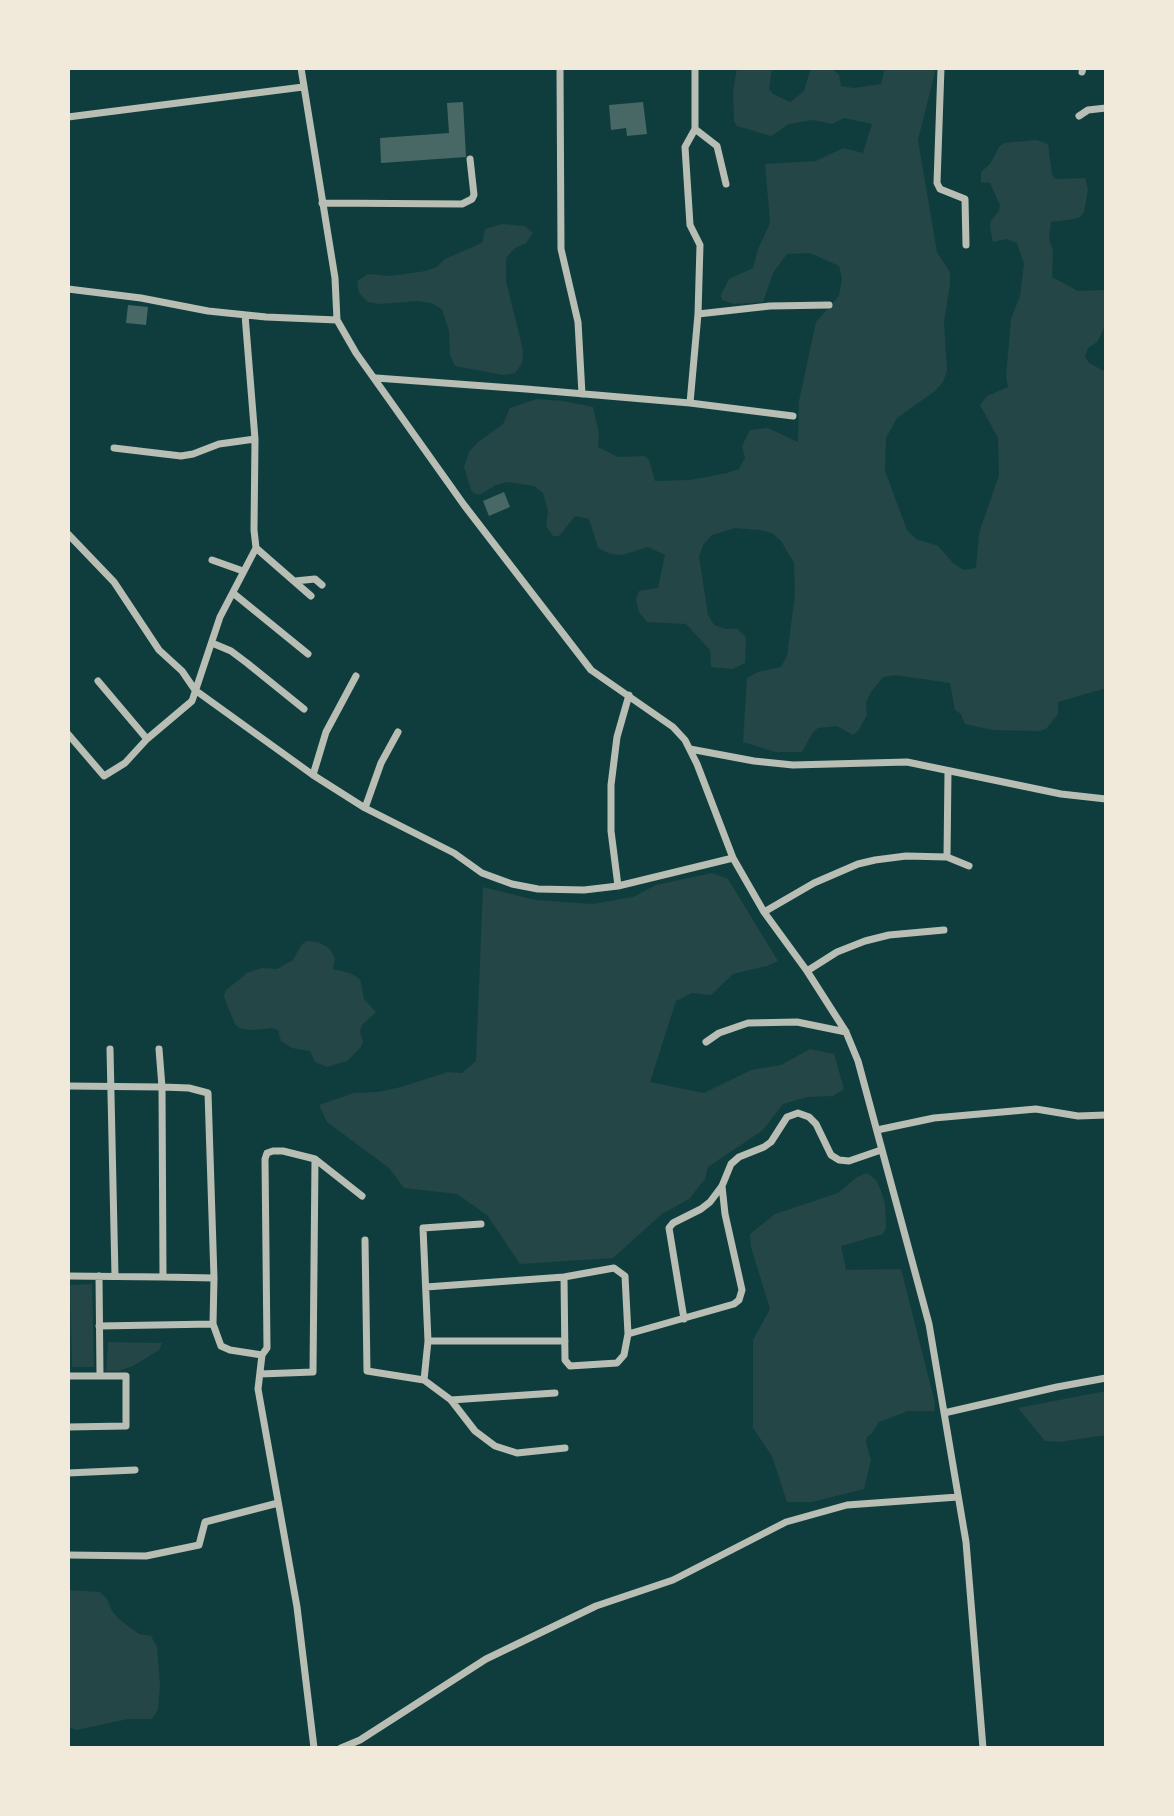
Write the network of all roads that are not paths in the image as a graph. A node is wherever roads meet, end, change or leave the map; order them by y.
1 (300, 68) edge
2 (560, 68) edge
3 (695, 68) edge
4 (941, 68) edge
5 (303, 87) junction
6 (1106, 108) edge
7 (1079, 116) dead end
8 (68, 117) edge
9 (695, 129) junction
10 (470, 159) dead end
11 (726, 184) dead end
12 (322, 203) junction
13 (966, 245) dead end
14 (68, 289) edge
15 (829, 305) dead end
16 (698, 314) junction
17 (245, 315) junction
18 (337, 320) junction
19 (376, 378) junction
20 (582, 394) junction
21 (690, 403) junction
22 (793, 416) dead end
23 (255, 439) junction
24 (114, 448) dead end
25 (68, 534) edge
26 (256, 548) junction
27 (212, 560) dead end
28 (243, 571) junction
29 (295, 581) junction
30 (322, 585) dead end
31 (233, 593) junction
32 (311, 596) dead end
33 (212, 643) junction
34 (308, 654) dead end
35 (356, 676) dead end
36 (98, 681) dead end
37 (195, 690) junction
38 (629, 695) junction
39 (304, 709) dead end
40 (398, 732) dead end
41 (68, 734) edge
42 (147, 739) junction
43 (690, 750) junction
44 (948, 771) junction
45 (313, 775) junction
46 (1106, 799) edge
47 (365, 808) junction
48 (947, 857) junction
49 (733, 858) junction
50 (968, 866) dead end
51 (618, 886) junction
52 (764, 912) junction
53 (944, 930) dead end
54 (807, 971) junction
55 (846, 1032) junction
56 (706, 1042) dead end
57 (110, 1049) dead end
58 (159, 1049) dead end
59 (68, 1086) edge
60 (111, 1087) junction
61 (162, 1087) junction
62 (1106, 1115) edge
63 (877, 1129) junction
64 (881, 1150) junction
65 (315, 1159) junction
66 (722, 1186) junction
67 (362, 1196) dead end
68 (481, 1224) dead end
69 (365, 1240) dead end
70 (68, 1276) edge
71 (99, 1276) junction
72 (115, 1276) junction
73 (163, 1277) junction
74 (564, 1277) junction
75 (214, 1278) junction
76 (426, 1287) junction
77 (684, 1319) junction
78 (213, 1324) junction
79 (99, 1326) junction
80 (628, 1334) junction
81 (428, 1341) junction
82 (565, 1341) junction
83 (262, 1355) junction
84 (260, 1374) junction
85 (68, 1376) edge
86 (100, 1376) junction
87 (1106, 1378) edge
88 (424, 1380) junction
89 (555, 1393) dead end
90 (451, 1400) junction
91 (944, 1413) junction
92 (68, 1427) edge
93 (565, 1448) dead end
94 (135, 1471) dead end
95 (68, 1473) edge
96 (958, 1497) junction
97 (278, 1503) junction
98 (68, 1555) edge
99 (314, 1748) edge
100 (341, 1748) edge
101 (983, 1748) edge

1 - 5 street
2 - 20 street
3 - 9 street
4 - 13 street
5 - 8 street
5 - 12 street
6 - 7 street
9 - 11 street
9 - 16 street
10 - 12 street
12 - 18 street
14 - 17 street
15 - 16 street
16 - 21 street
17 - 18 street
17 - 23 street
18 - 19 street
19 - 20 street
19 - 38 street
20 - 21 street
21 - 22 street
23 - 24 street
23 - 26 street
25 - 37 street
26 - 28 street
26 - 29 street
27 - 28 street
28 - 31 street
29 - 30 street
29 - 32 street
31 - 33 street
31 - 34 street
33 - 37 street
33 - 39 street
35 - 45 street
36 - 42 street
37 - 42 street
37 - 45 street
38 - 43 street
38 - 51 street
40 - 47 street
41 - 42 street
43 - 44 street
43 - 49 street
44 - 46 street
44 - 48 street
45 - 47 street
47 - 51 street
48 - 50 street
48 - 52 street
49 - 51 street
49 - 52 street
52 - 54 street
53 - 54 street
54 - 55 street
55 - 56 street
55 - 63 street
57 - 60 street
58 - 61 street
59 - 60 street
60 - 61 street
60 - 72 street
61 - 73 street
61 - 75 street
62 - 63 street
63 - 64 street
64 - 66 street
64 - 91 street
65 - 67 street
65 - 83 street
65 - 84 street
66 - 77 street
66 - 77 street
68 - 76 street
69 - 88 street
70 - 71 street
71 - 72 street
71 - 79 street
72 - 73 street
73 - 75 street
74 - 76 street
74 - 80 street
74 - 82 street
75 - 78 street
76 - 81 street
77 - 80 street
78 - 79 street
78 - 83 street
79 - 86 street
80 - 82 street
81 - 82 street
81 - 88 street
83 - 84 street
84 - 97 street
85 - 86 street
86 - 92 street
87 - 91 street
88 - 90 street
89 - 90 street
90 - 93 street
91 - 96 street
94 - 95 street
96 - 100 street
96 - 101 street
97 - 98 street
97 - 99 street

